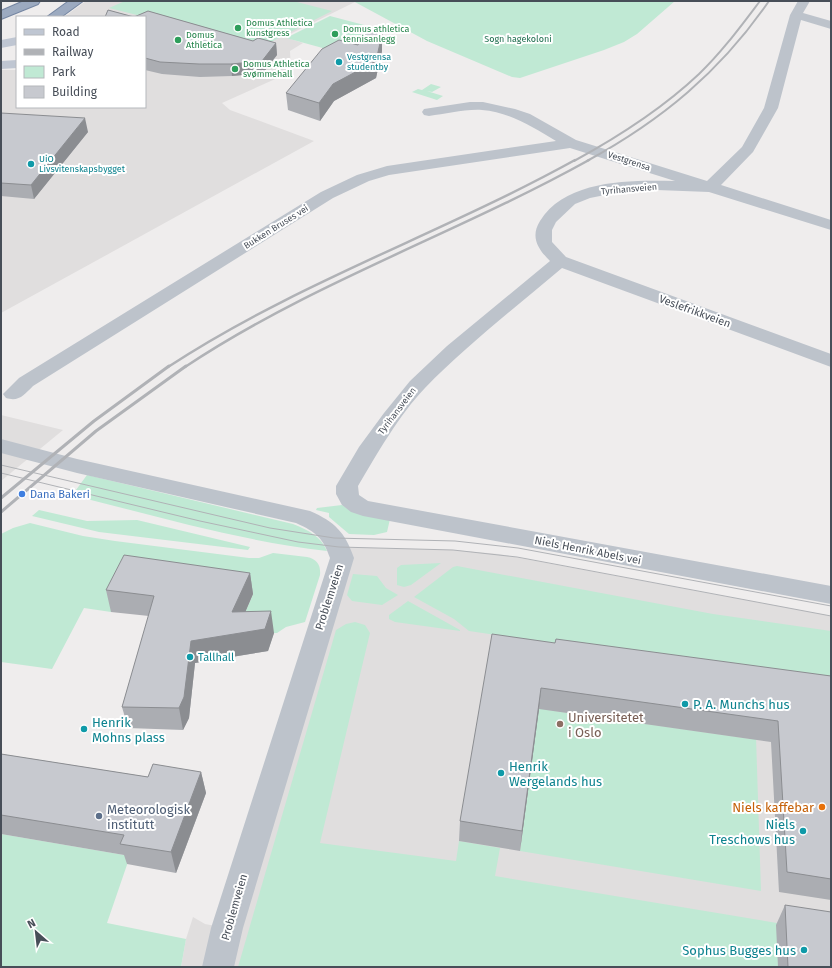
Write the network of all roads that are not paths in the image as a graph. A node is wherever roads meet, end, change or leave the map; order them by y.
1 (11, 1) edge
2 (34, 1) edge
3 (77, 1) edge
4 (804, 1) edge
5 (1, 5) edge
6 (1, 14) edge
7 (796, 15) junction
8 (54, 16) edge
9 (831, 25) edge
10 (16, 42) edge
11 (1, 44) edge
12 (16, 64) edge
13 (1, 65) edge
14 (429, 112) dead end
15 (571, 143) junction
16 (710, 186) junction
17 (831, 225) edge
18 (560, 261) junction
19 (831, 361) edge
20 (13, 394) dead end
21 (1, 446) edge
22 (348, 498) joint
23 (831, 595) edge
24 (218, 967) edge

1 - 5 highway
2 - 6 highway
3 - 8 highway
4 - 7 street
7 - 9 street
7 - 16 street
10 - 11 main road
12 - 13 main road
14 - 15 street, Vestgrensa
15 - 16 street, Vestgrensa
15 - 20 street, Bukken Bruses vei
16 - 17 street, Vestgrensa
16 - 18 street, Tyrihansveien
18 - 19 street, Veslefrikkveien
18 - 22 street, Tyrihansveien
21 - 24 street, Problemveien
22 - 23 street, Niels Henrik Abels vei

